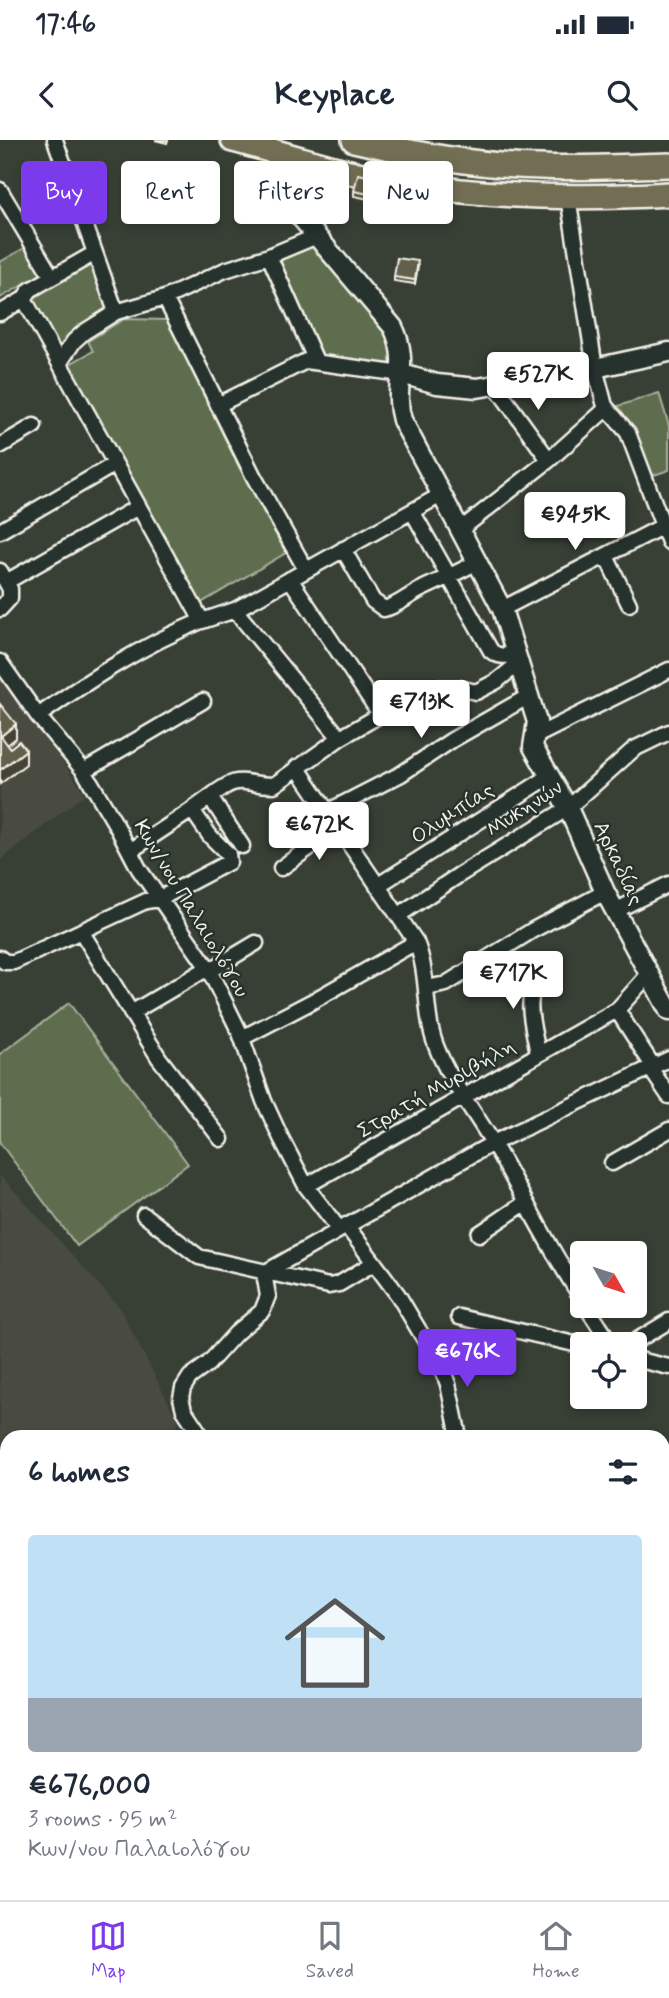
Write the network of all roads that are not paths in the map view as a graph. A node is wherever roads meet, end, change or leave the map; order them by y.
1 (55, 140) edge
2 (233, 140) edge
3 (354, 140) edge
4 (285, 155) junction
5 (669, 165) edge
6 (0, 190) edge
7 (669, 194) edge
8 (568, 197) junction
9 (317, 236) junction
10 (95, 253) junction
11 (269, 256) junction
12 (52, 277) junction
13 (165, 298) junction
14 (24, 299) junction
15 (116, 312) junction
16 (0, 313) edge
17 (669, 352) edge
18 (316, 361) junction
19 (60, 362) junction
20 (595, 368) junction
21 (402, 374) junction
22 (495, 385) junction
23 (218, 405) junction
24 (607, 408) junction
25 (34, 426) dead end
26 (0, 445) edge
27 (549, 460) junction
28 (115, 464) junction
29 (441, 495) junction
30 (138, 507) junction
31 (412, 512) junction
32 (666, 527) edge
33 (460, 530) junction
34 (0, 531) edge
35 (669, 542) edge
36 (343, 549) junction
37 (606, 556) junction
38 (477, 562) junction
39 (306, 570) junction
40 (3, 577) edge
41 (449, 578) junction
42 (290, 579) junction
43 (629, 604) dead end
44 (0, 609) edge
45 (502, 609) junction
46 (235, 610) junction
47 (202, 621) junction
48 (517, 658) junction
49 (0, 662) edge
50 (669, 670) edge
51 (529, 696) junction
52 (203, 701) dead end
53 (380, 714) junction
54 (38, 716) junction
55 (669, 733) edge
56 (534, 737) junction
57 (341, 738) junction
58 (297, 767) junction
59 (84, 771) junction
60 (550, 776) junction
61 (210, 797) junction
62 (568, 808) junction
63 (192, 810) junction
64 (327, 812) junction
65 (337, 828) junction
66 (242, 846) dead end
67 (130, 851) junction
68 (281, 868) dead end
69 (669, 884) edge
70 (377, 886) junction
71 (605, 892) junction
72 (159, 899) junction
73 (615, 911) junction
74 (399, 915) junction
75 (81, 931) junction
76 (416, 942) junction
77 (256, 943) dead end
78 (0, 958) edge
79 (208, 969) junction
80 (649, 974) junction
81 (537, 978) dead end
82 (427, 988) junction
83 (617, 1010) junction
84 (669, 1012) edge
85 (131, 1013) junction
86 (242, 1038) junction
87 (538, 1054) junction
88 (669, 1059) edge
89 (652, 1067) junction
90 (464, 1096) junction
91 (669, 1096) edge
92 (669, 1130) edge
93 (221, 1139) dead end
94 (493, 1143) junction
95 (612, 1163) dead end
96 (306, 1186) junction
97 (525, 1203) junction
98 (144, 1215) dead end
99 (342, 1227) junction
100 (479, 1234) dead end
101 (374, 1263) junction
102 (264, 1273) junction
103 (570, 1278) edge
104 (458, 1317) dead end
105 (669, 1321) edge
106 (647, 1334) edge
107 (570, 1343) edge
108 (647, 1362) edge
109 (669, 1367) edge
110 (197, 1430) edge
111 (458, 1430) edge

1 - 10 street
2 - 4 highway
3 - 5 highway
4 - 8 highway
4 - 9 street, Αρκαδίας
6 - 12 street
7 - 8 highway
8 - 20 street
9 - 11 street
9 - 21 street, Αρκαδίας
10 - 12 street
10 - 15 street
11 - 13 street
11 - 18 street
12 - 14 street
13 - 15 street
13 - 23 street
14 - 16 street
14 - 19 street
15 - 19 street
17 - 20 street
18 - 21 street
18 - 23 street
19 - 28 street
20 - 22 street
20 - 24 street
21 - 22 street
21 - 29 street, Αρκαδίας
22 - 27 street
23 - 39 street
24 - 27 street
24 - 32 street
25 - 26 street
27 - 33 street
28 - 30 street
28 - 34 street
29 - 31 street
29 - 33 street, Αρκαδίας
30 - 40 street
30 - 47 street
31 - 36 street
31 - 41 street
32 - 35 street
32 - 37 street
33 - 38 street, Αρκαδίας
36 - 39 street
36 - 41 street
37 - 43 street
37 - 45 street
38 - 41 street
38 - 45 street, Αρκαδίας
39 - 42 street
40 - 44 street
41 - 48 street
42 - 46 street
42 - 53 street
45 - 48 street, Αρκαδίας
46 - 47 street
46 - 57 street
47 - 54 street
48 - 51 street, Αρκαδίας
48 - 53 street
49 - 54 street, Κων/νου Παλαιολόγου
50 - 56 street
51 - 56 street, Αρκαδίας
51 - 64 street
52 - 59 street
53 - 57 street
54 - 59 street, Κων/νου Παλαιολόγου
55 - 62 street, Μυκηνών
56 - 60 street, Αρκαδίας
57 - 58 street
58 - 61 street
58 - 64 street
59 - 67 street, Κων/νου Παλαιολόγου
60 - 62 street, Αρκαδίας
60 - 70 street, Ολυμπίας
61 - 63 street
61 - 66 street
62 - 71 street, Αρκαδίας
62 - 74 street, Μυκηνών
63 - 67 street
63 - 72 street
64 - 65 street
65 - 68 street
65 - 70 street
67 - 72 street, Κων/νου Παλαιολόγου
69 - 73 street
70 - 74 street
71 - 73 street, Αρκαδίας
71 - 82 street
72 - 75 street
72 - 79 street, Κων/νου Παλαιολόγου
73 - 80 street, Αρκαδίας
74 - 76 street
75 - 78 street
75 - 85 street
76 - 82 street
76 - 86 street
77 - 79 street
79 - 85 street
79 - 86 street, Κων/νου Παλαιολόγου
80 - 83 street, Στρατή Μυριβήλη
80 - 84 street, Αρκαδίας
81 - 87 street
82 - 90 street
83 - 87 street, Στρατή Μυριβήλη
83 - 89 street
85 - 93 street
86 - 96 street, Κων/νου Παλαιολόγου
87 - 90 street, Στρατή Μυριβήλη
88 - 89 street
89 - 91 street
89 - 94 street
90 - 94 street
90 - 96 street, Στρατή Μυριβήλη
92 - 95 street
94 - 97 street
94 - 99 street
96 - 99 street, Κων/νου Παλαιολόγου
97 - 100 street
97 - 103 street
98 - 102 street
99 - 101 street, Κων/νου Παλαιολόγου
99 - 102 street
101 - 102 street
101 - 111 street, Κων/νου Παλαιολόγου
102 - 110 street
104 - 107 street
105 - 106 street
108 - 109 street

